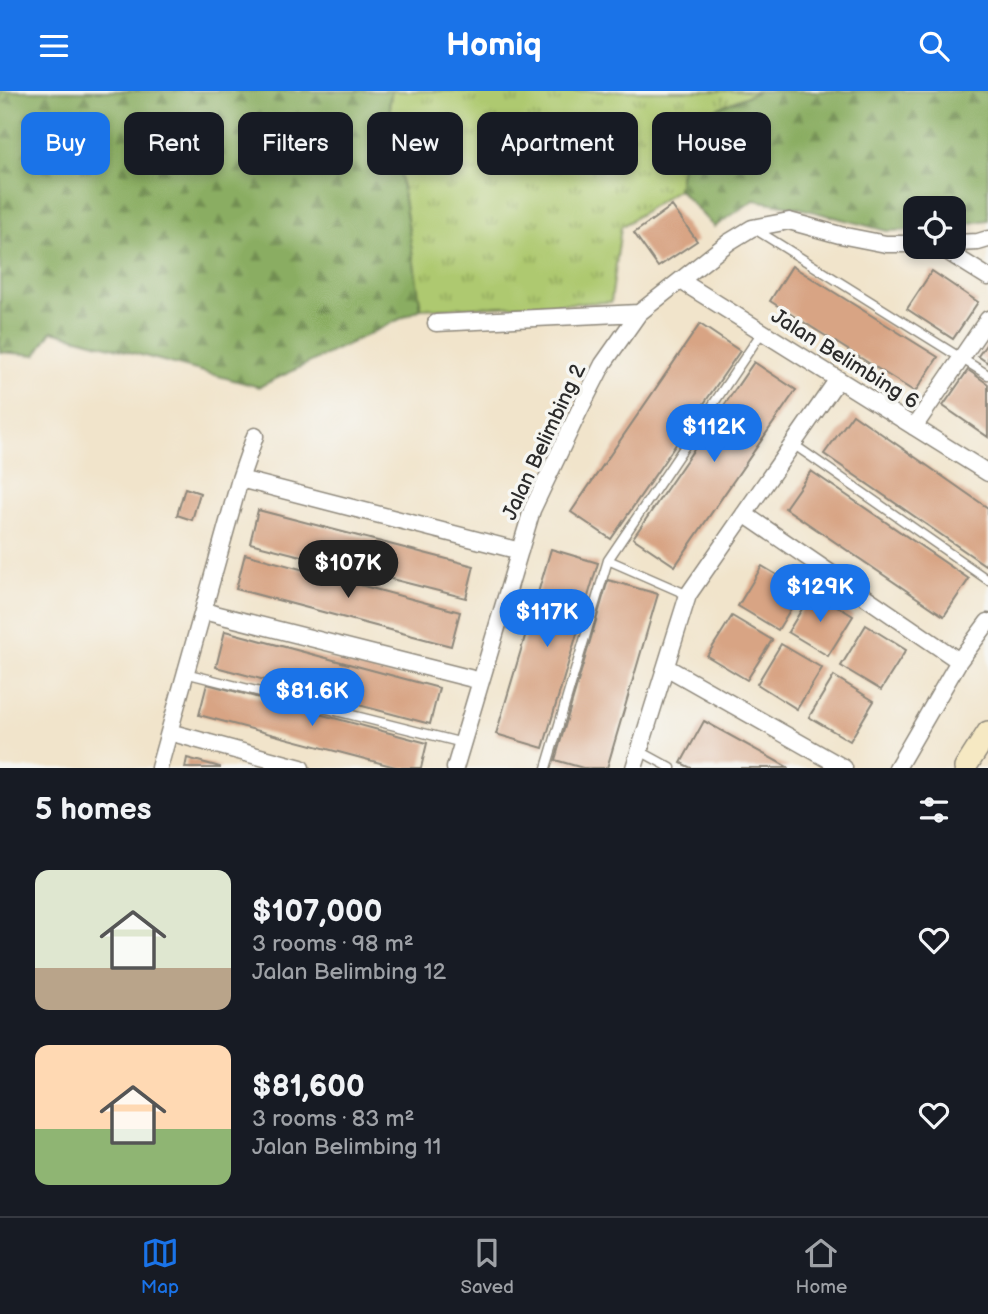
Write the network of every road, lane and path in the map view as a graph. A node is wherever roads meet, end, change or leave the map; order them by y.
1 (752, 227) junction
2 (988, 239) edge
3 (966, 242) edge
4 (903, 244) edge
5 (959, 259) edge
6 (988, 277) edge
7 (681, 281) junction
8 (639, 313) junction
9 (988, 319) edge
10 (436, 323) dead end
11 (762, 332) junction
12 (962, 358) junction
13 (988, 375) edge
14 (838, 379) junction
15 (914, 427) junction
16 (255, 436) dead end
17 (793, 444) junction
18 (988, 473) edge
19 (240, 479) junction
20 (744, 514) junction
21 (520, 551) junction
22 (608, 561) junction
23 (988, 580) edge
24 (688, 594) junction
25 (203, 611) junction
26 (988, 622) edge
27 (959, 661) junction
28 (666, 667) junction
29 (186, 673) junction
30 (481, 681) junction
31 (169, 732) junction
32 (988, 732) edge
33 (463, 743) junction
34 (639, 751) junction
35 (159, 768) edge
36 (301, 768) edge
37 (456, 768) edge
38 (546, 768) edge
39 (634, 768) edge
40 (671, 768) edge
41 (844, 768) edge
42 (897, 768) edge
43 (965, 768) edge

1 - 4 street
1 - 7 street, Jalan Belimbing 2
1 - 12 lane
2 - 3 street
5 - 6 street
7 - 8 street, Jalan Belimbing 2
7 - 11 street, Jalan Belimbing 6
8 - 10 street
8 - 21 street, Jalan Belimbing 2
9 - 12 street
11 - 14 street, Jalan Belimbing 6
11 - 22 lane
12 - 13 lane
12 - 15 street
14 - 15 street, Jalan Belimbing 6
14 - 17 street
15 - 18 street, Jalan Belimbing 6
16 - 19 street
17 - 20 street
17 - 23 lane
19 - 21 street
19 - 25 street
20 - 24 street
20 - 27 street
21 - 30 street, Jalan Belimbing 2
22 - 24 lane
22 - 38 lane
24 - 28 street
25 - 29 street
25 - 30 street
26 - 27 street
27 - 42 street
28 - 34 street
28 - 41 street
29 - 31 street
29 - 33 lane
30 - 33 street, Jalan Belimbing 2
31 - 35 street
31 - 36 street
32 - 43 main road
33 - 37 street, Jalan Belimbing 2
34 - 39 street
34 - 40 lane

